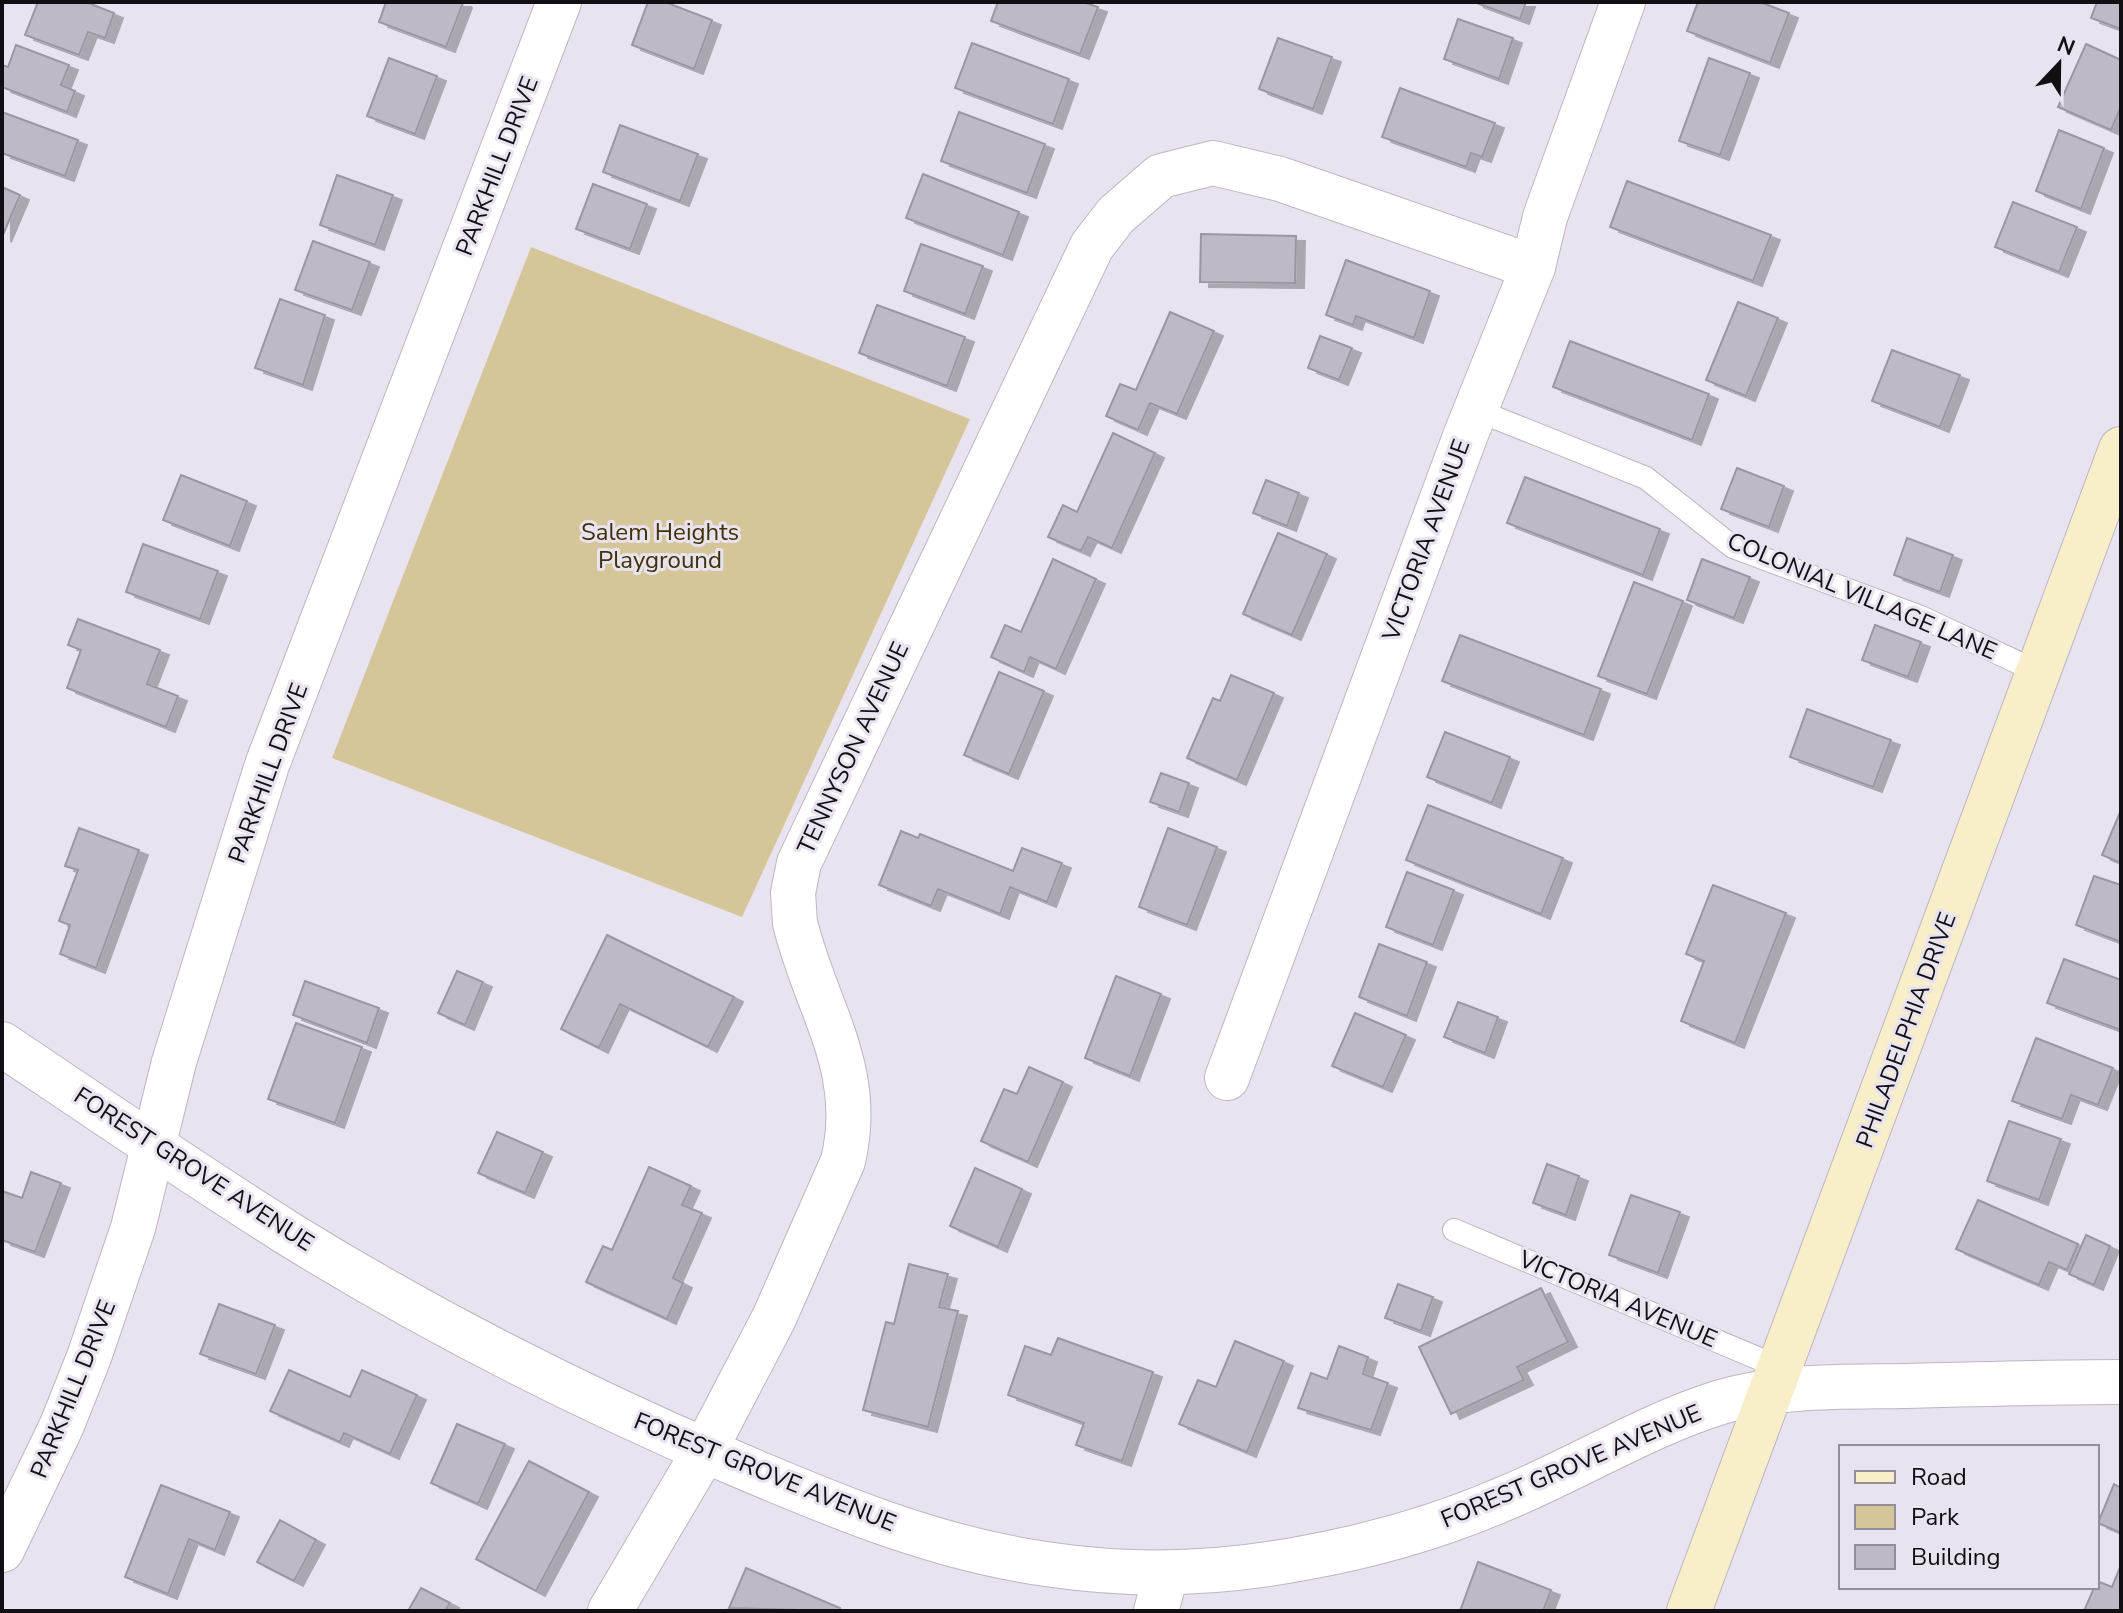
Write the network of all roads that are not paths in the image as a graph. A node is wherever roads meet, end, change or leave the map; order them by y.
1 (559, 2) edge
2 (1623, 2) edge
3 (1533, 267) junction
4 (1476, 410) junction
5 (2121, 449) edge
6 (2038, 672) junction
7 (2, 1044) edge
8 (1227, 1078) dead end
9 (153, 1145) junction
10 (1454, 1230) dead end
11 (1776, 1380) junction
12 (2121, 1382) edge
13 (705, 1450) junction
14 (2, 1550) edge
15 (1161, 1593) edge
16 (610, 1611) edge
17 (1689, 1611) edge

1 - 9 street, PARKHILL DRIVE
2 - 3 street, VICTORIA AVENUE
3 - 4 street, VICTORIA AVENUE
3 - 13 street, TENNYSON AVENUE
4 - 6 lane, COLONIAL VILLAGE LANE
4 - 8 street, VICTORIA AVENUE
5 - 6 main road, PHILADELPHIA DRIVE
6 - 11 main road, PHILADELPHIA DRIVE
7 - 9 street, FOREST GROVE AVENUE
9 - 13 street, FOREST GROVE AVENUE
9 - 14 street, PARKHILL DRIVE
10 - 11 lane, VICTORIA AVENUE
11 - 12 street, FOREST GROVE AVENUE
11 - 15 street, FOREST GROVE AVENUE
11 - 17 main road, PHILADELPHIA DRIVE
13 - 15 street, FOREST GROVE AVENUE
13 - 16 street, TENNYSON AVENUE

